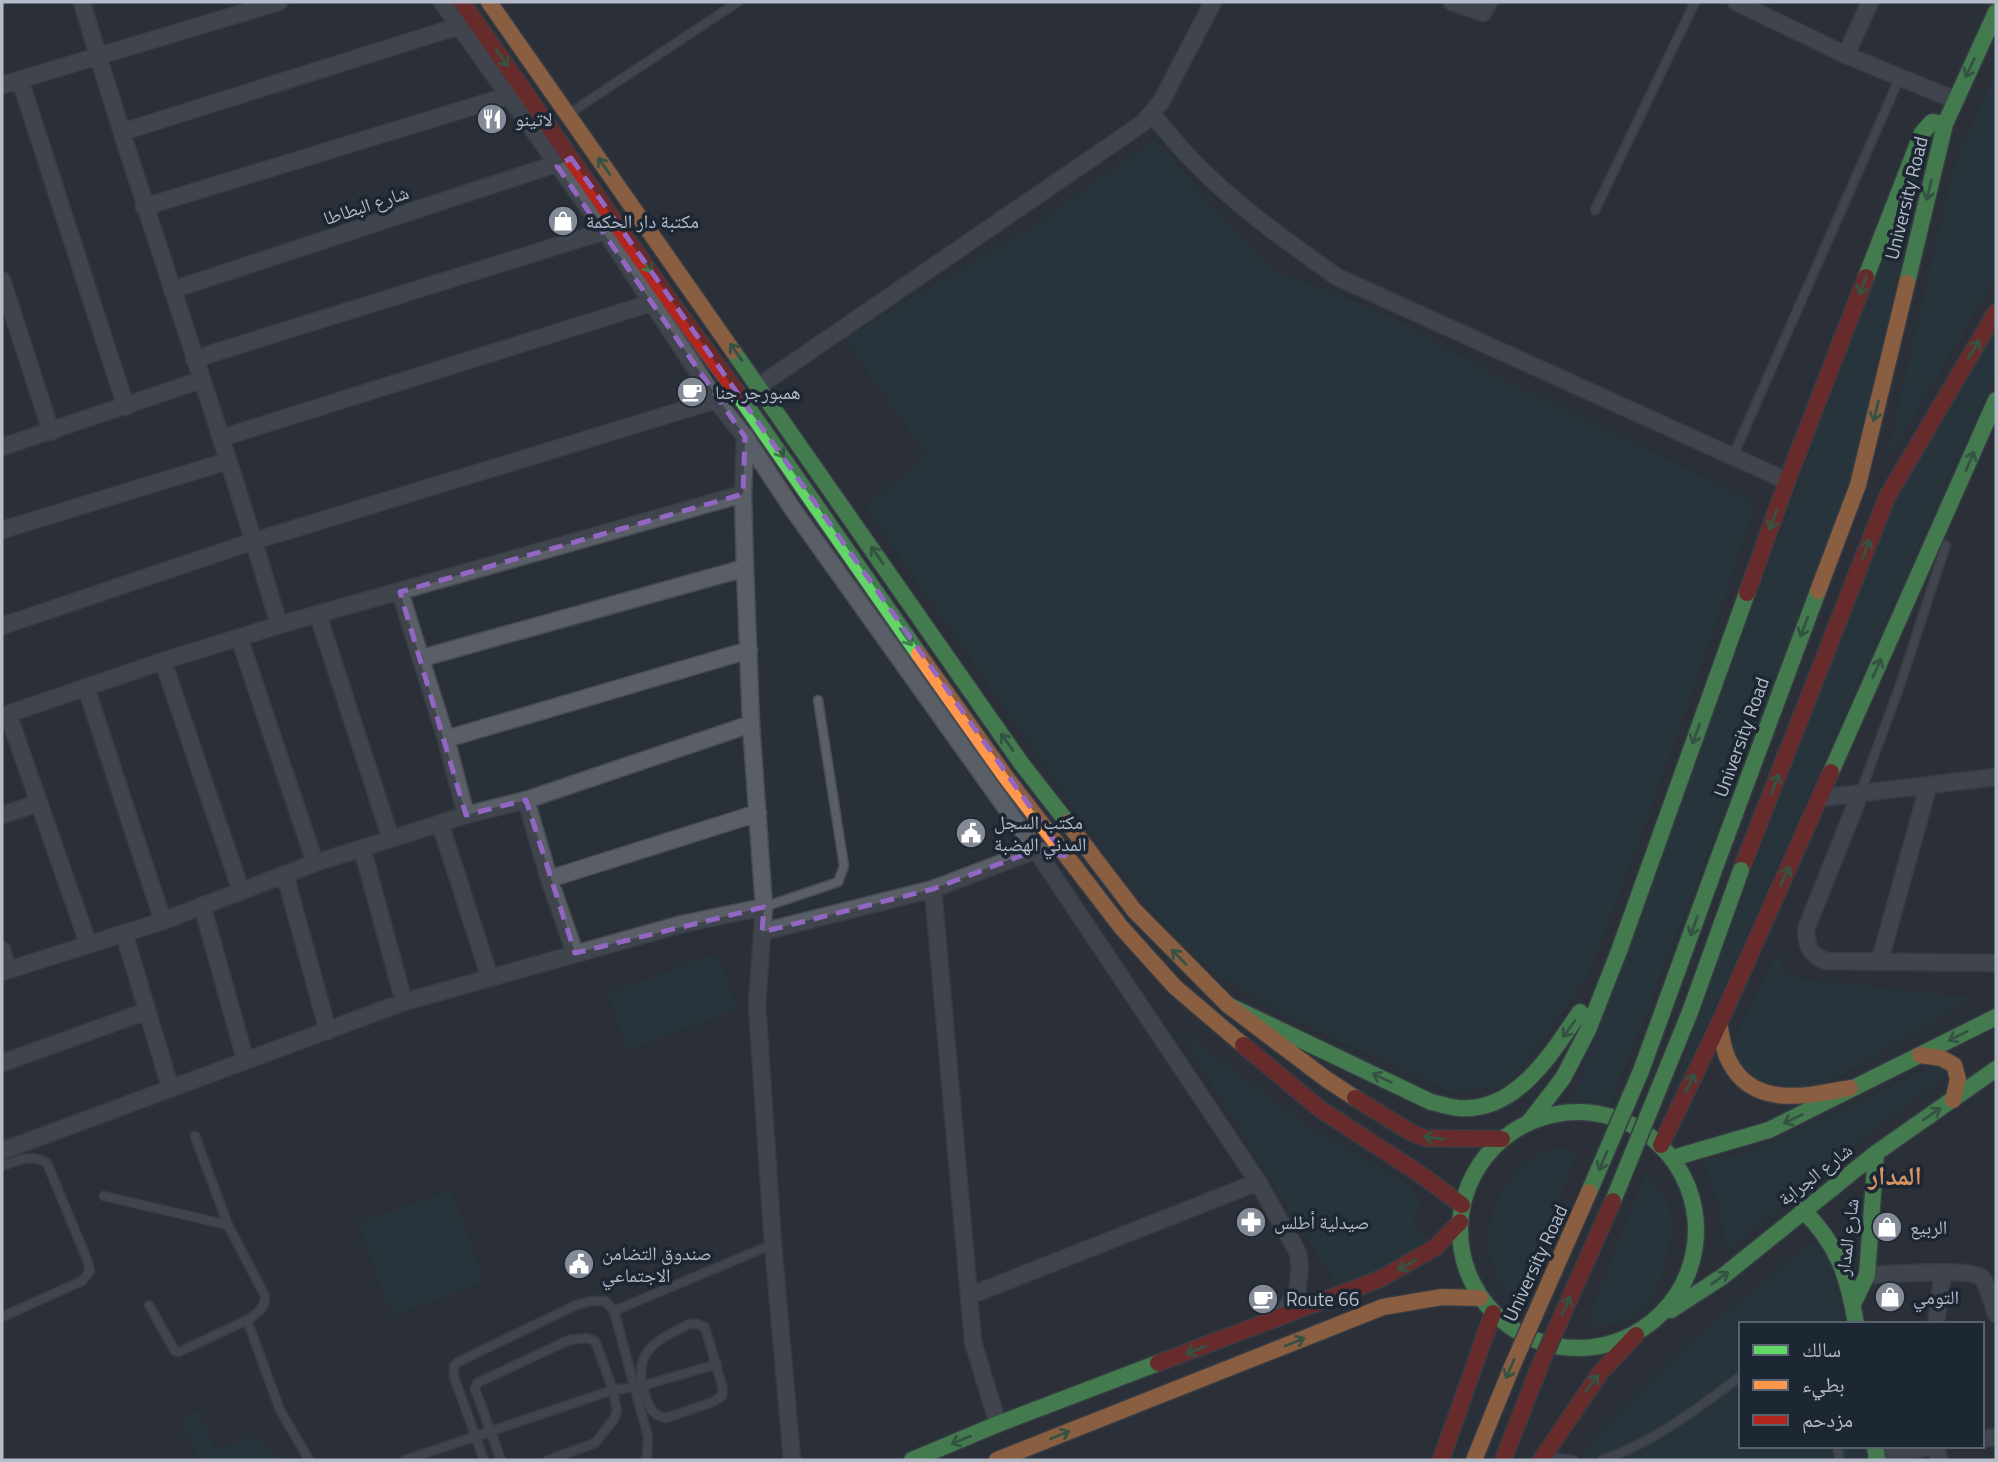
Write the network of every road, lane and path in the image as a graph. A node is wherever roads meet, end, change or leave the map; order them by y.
1 (82, 2) edge
2 (279, 2) edge
3 (442, 2) edge
4 (463, 2) edge
5 (489, 2) edge
6 (738, 2) edge
7 (1213, 2) edge
8 (1452, 2) edge
9 (1489, 2) edge
10 (1695, 2) edge
11 (1736, 2) edge
12 (1870, 2) edge
13 (1996, 12) edge
14 (459, 26) junction
15 (1846, 55) junction
16 (98, 56) junction
17 (1900, 77) junction
18 (20, 80) junction
19 (2, 85) edge
20 (507, 96) junction
21 (1955, 100) junction
22 (568, 114) junction
23 (1152, 114) junction
24 (1945, 124) junction
25 (122, 132) junction
26 (564, 162) junction
27 (144, 207) junction
28 (1595, 210) dead end
29 (604, 231) junction
30 (2, 280) edge
31 (172, 290) junction
32 (651, 303) junction
33 (1996, 312) edge
34 (194, 359) junction
35 (201, 380) junction
36 (759, 386) junction
37 (716, 400) junction
38 (1996, 400) edge
39 (127, 407) junction
40 (760, 425) junction
41 (51, 432) junction
42 (745, 437) junction
43 (221, 438) junction
44 (2, 447) edge
45 (1733, 456) junction
46 (228, 461) junction
47 (1787, 481) junction
48 (743, 494) junction
49 (1955, 498) junction
50 (2, 530) edge
51 (254, 541) junction
52 (745, 568) junction
53 (400, 592) junction
54 (318, 615) junction
55 (279, 625) junction
56 (2, 626) edge
57 (239, 638) junction
58 (749, 650) junction
59 (422, 658) junction
60 (163, 661) junction
61 (86, 688) junction
62 (818, 700) dead end
63 (5, 715) edge
64 (751, 724) junction
65 (446, 739) junction
66 (1021, 763) junction
67 (1006, 777) junction
68 (1996, 778) edge
69 (1928, 786) junction
70 (1860, 794) junction
71 (1820, 798) junction
72 (526, 800) junction
73 (39, 803) junction
74 (758, 813) junction
75 (2, 815) edge
76 (466, 815) junction
77 (440, 823) junction
78 (391, 839) junction
79 (362, 848) junction
80 (1035, 850) junction
81 (1065, 856) junction
82 (315, 863) junction
83 (285, 875) junction
84 (549, 879) junction
85 (933, 889) junction
86 (241, 891) junction
87 (202, 905) junction
88 (764, 907) junction
89 (163, 921) junction
90 (762, 932) junction
91 (124, 933) junction
92 (88, 943) junction
93 (2, 950) edge
94 (1619, 951) junction
95 (575, 953) junction
96 (1881, 960) junction
97 (1996, 962) edge
98 (5, 971) edge
99 (490, 978) junction
100 (404, 1002) junction
101 (1228, 1005) junction
102 (147, 1011) junction
103 (1996, 1017) edge
104 (1719, 1024) junction
105 (328, 1031) junction
106 (1920, 1055) junction
107 (246, 1059) junction
108 (2, 1063) edge
109 (1996, 1069) edge
110 (170, 1087) junction
111 (1850, 1088) junction
112 (1953, 1100) junction
113 (1529, 1122) junction
114 (195, 1136) dead end
115 (1502, 1139) junction
116 (1661, 1144) junction
117 (2, 1151) edge
118 (1876, 1153) junction
119 (1672, 1158) junction
120 (2, 1166) edge
121 (1258, 1182) junction
122 (104, 1196) dead end
123 (1462, 1205) junction
124 (1803, 1210) junction
125 (1460, 1222) junction
126 (228, 1225) junction
127 (773, 1244) junction
128 (1943, 1272) junction
129 (1867, 1275) junction
130 (969, 1296) junction
131 (1480, 1298) junction
132 (1853, 1304) junction
133 (149, 1305) dead end
134 (614, 1311) junction
135 (1493, 1313) junction
136 (1996, 1314) edge
137 (1663, 1315) junction
138 (2, 1317) edge
139 (247, 1320) junction
140 (1277, 1320) junction
141 (1856, 1322) edge
142 (1936, 1322) edge
143 (1636, 1335) junction
144 (717, 1364) junction
145 (1739, 1378) edge
146 (638, 1387) junction
147 (613, 1390) junction
148 (998, 1424) junction
149 (489, 1431) junction
150 (474, 1436) junction
151 (1922, 1448) edge
152 (1876, 1455) edge
153 (1543, 1458) edge
154 (309, 1460) edge
155 (405, 1460) edge
156 (484, 1460) edge
157 (501, 1460) edge
158 (548, 1460) edge
159 (645, 1460) edge
160 (792, 1460) edge
161 (912, 1460) edge
162 (997, 1460) edge
163 (1441, 1460) edge
164 (1474, 1460) edge
165 (1503, 1460) edge
166 (1573, 1460) edge
167 (1602, 1460) edge

1 - 16 street
2 - 16 street
3 - 14 street
4 -> 26 main road
5 - 22 main road
6 - 22 lane
7 - 23 street
8 - 9 street
10 - 28 lane
11 - 15 street
12 - 15 street
13 -> 21 main road, University Road
14 - 20 street
14 - 25 street
15 - 17 street
16 - 18 street
16 - 25 street
17 - 21 street
17 - 45 lane
18 - 19 street
18 - 39 street
20 - 26 street
20 - 27 street
21 - 24 main road, University Road
36 -> 22 main road
23 - 36 street
23 - 45 street
24 -> 47 main road
24 -> 164 main road, University Road, bridge
25 - 27 street
26 - 29 street
26 - 31 street, شارع البطاطا
26 -> 40 main road
27 - 31 street
29 - 32 street
29 - 34 street
30 - 41 street
31 - 34 street
32 - 37 street
32 - 43 street
165 -> 33 main road, bridge
34 - 35 street
35 - 39 street
35 - 43 street
66 -> 36 main road
37 - 42 street
37 - 51 street
49 -> 38 main road
39 - 41 street
40 - 42 street
40 -> 67 main road
41 - 44 street
42 - 48 street
42 - 80 street
43 - 46 street
45 - 47 street
46 - 50 street
46 - 51 street
47 -> 94 main road
48 - 52 street
48 - 53 street
49 - 70 lane
71 -> 49 main road
51 - 55 street
51 - 56 street
52 - 58 street
52 - 59 street
53 - 54 street
53 - 59 street
54 - 55 street
54 - 78 street
55 - 57 street
57 - 60 street
57 - 82 street
58 - 64 street
58 - 65 street
59 - 65 street
60 - 61 street
60 - 86 street
61 - 63 street
61 - 89 street
62 - 88 lane
63 - 73 street
64 - 72 street
64 - 74 street
65 - 76 street
66 - 67 main road
101 -> 66 main road
67 - 81 main road
68 - 69 street
69 - 70 street
69 - 96 street
70 - 71 street
70 - 96 street
104 -> 71 main road
72 - 76 street
72 - 84 street
73 - 75 street
73 - 92 street
74 - 84 street
74 - 88 street
76 - 77 street
77 - 78 street
77 - 99 street
78 - 79 street
79 - 82 street
79 - 100 street
80 - 81 street
80 - 85 street
80 - 121 street
81 - 123 main road
82 - 83 street
83 - 86 street
83 - 105 street
84 - 95 street
85 - 90 street
85 - 130 street
86 - 87 street
87 - 89 street
87 - 107 street
88 - 90 street
88 - 95 street
89 - 91 street
90 - 127 street
91 - 92 street
91 - 102 street
92 - 98 street
93 - 98 street
94 -> 101 main road
94 - 113 main road
95 - 99 street
96 - 97 street
99 - 100 street
100 - 105 street
115 -> 101 main road
102 - 108 street
102 - 110 street
103 -> 106 main road
104 - 111 main road
116 -> 104 main road
105 - 107 street
106 - 111 main road
106 - 112 main road
107 - 110 street
109 - 112 main road, شارع الجرابة
110 - 117 street
111 -> 119 main road
118 -> 112 main road, شارع الجرابة
113 - 115 main road
113 - 116 main road
114 - 126 lane
115 - 123 main road
116 - 119 main road
118 - 124 main road, شارع الجرابة
118 - 129 main road, شارع المدار
119 - 137 main road
120 - 138 lane
121 - 130 street
121 - 140 street
122 - 126 lane
123 - 125 main road
124 - 132 main road
137 -> 124 main road, شارع الجرابة
125 - 131 main road
125 -> 140 main road
126 - 139 lane
127 - 134 lane
127 - 160 street
128 - 129 street
128 - 136 street
128 - 142 street
129 - 132 main road, شارع المدار
130 - 148 street
131 - 135 main road
162 -> 131 main road
132 - 141 main road, شارع المدار
133 - 139 lane
134 - 146 lane
134 - 150 lane
135 - 143 main road
135 - 163 main road
137 - 143 main road
139 - 154 lane
140 -> 148 main road
153 -> 143 main road
144 - 146 lane
144 - 146 lane
144 - 146 lane
145 - 167 lane
146 - 147 lane
146 - 159 lane
147 - 149 lane
147 - 149 lane
147 - 158 lane
148 -> 161 main road
149 - 150 lane
149 - 157 lane
150 - 155 lane
150 - 156 lane
151 - 152 street
153 - 166 lane

